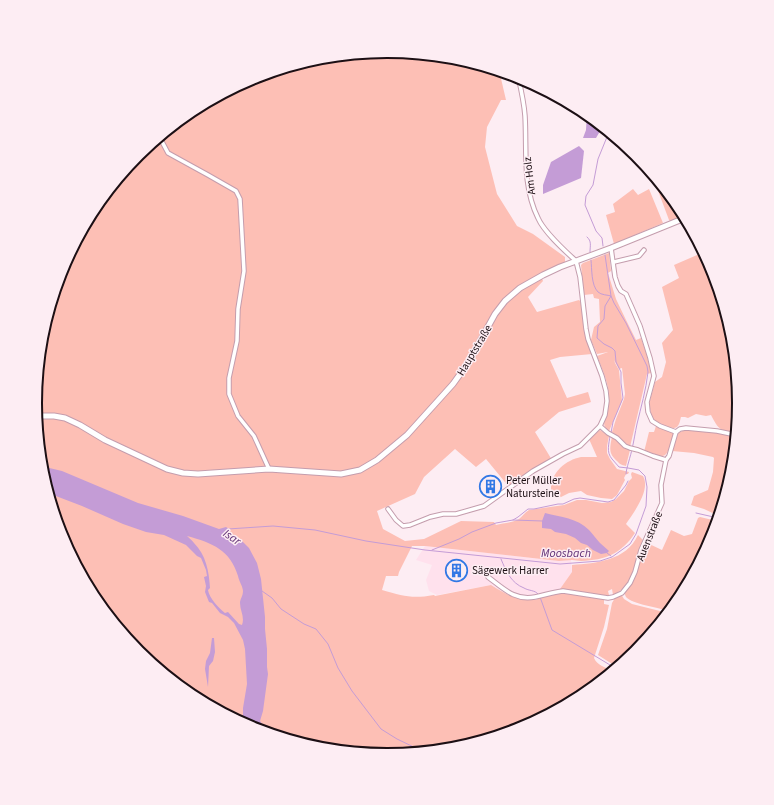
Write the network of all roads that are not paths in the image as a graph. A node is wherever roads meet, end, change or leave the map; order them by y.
1 (520, 85) edge
2 (162, 142) edge
3 (680, 220) edge
4 (611, 248) junction
5 (644, 250) dead end
6 (576, 261) junction
7 (614, 262) junction
8 (43, 416) edge
9 (600, 426) junction
10 (676, 432) junction
11 (730, 434) edge
12 (666, 460) junction
13 (269, 469) junction
14 (388, 509) dead end
15 (488, 577) dead end

1 - 6 street, Am Holz
2 - 13 street
3 - 4 main road, Hauptstraße
4 - 6 main road, Hauptstraße
4 - 7 street
5 - 7 street
6 - 9 street
6 - 13 main road, Hauptstraße
7 - 10 street
8 - 13 main road, Hauptstraße
9 - 12 street
9 - 14 street
10 - 11 street
10 - 12 street, Auenstraße
12 - 15 street, Auenstraße

